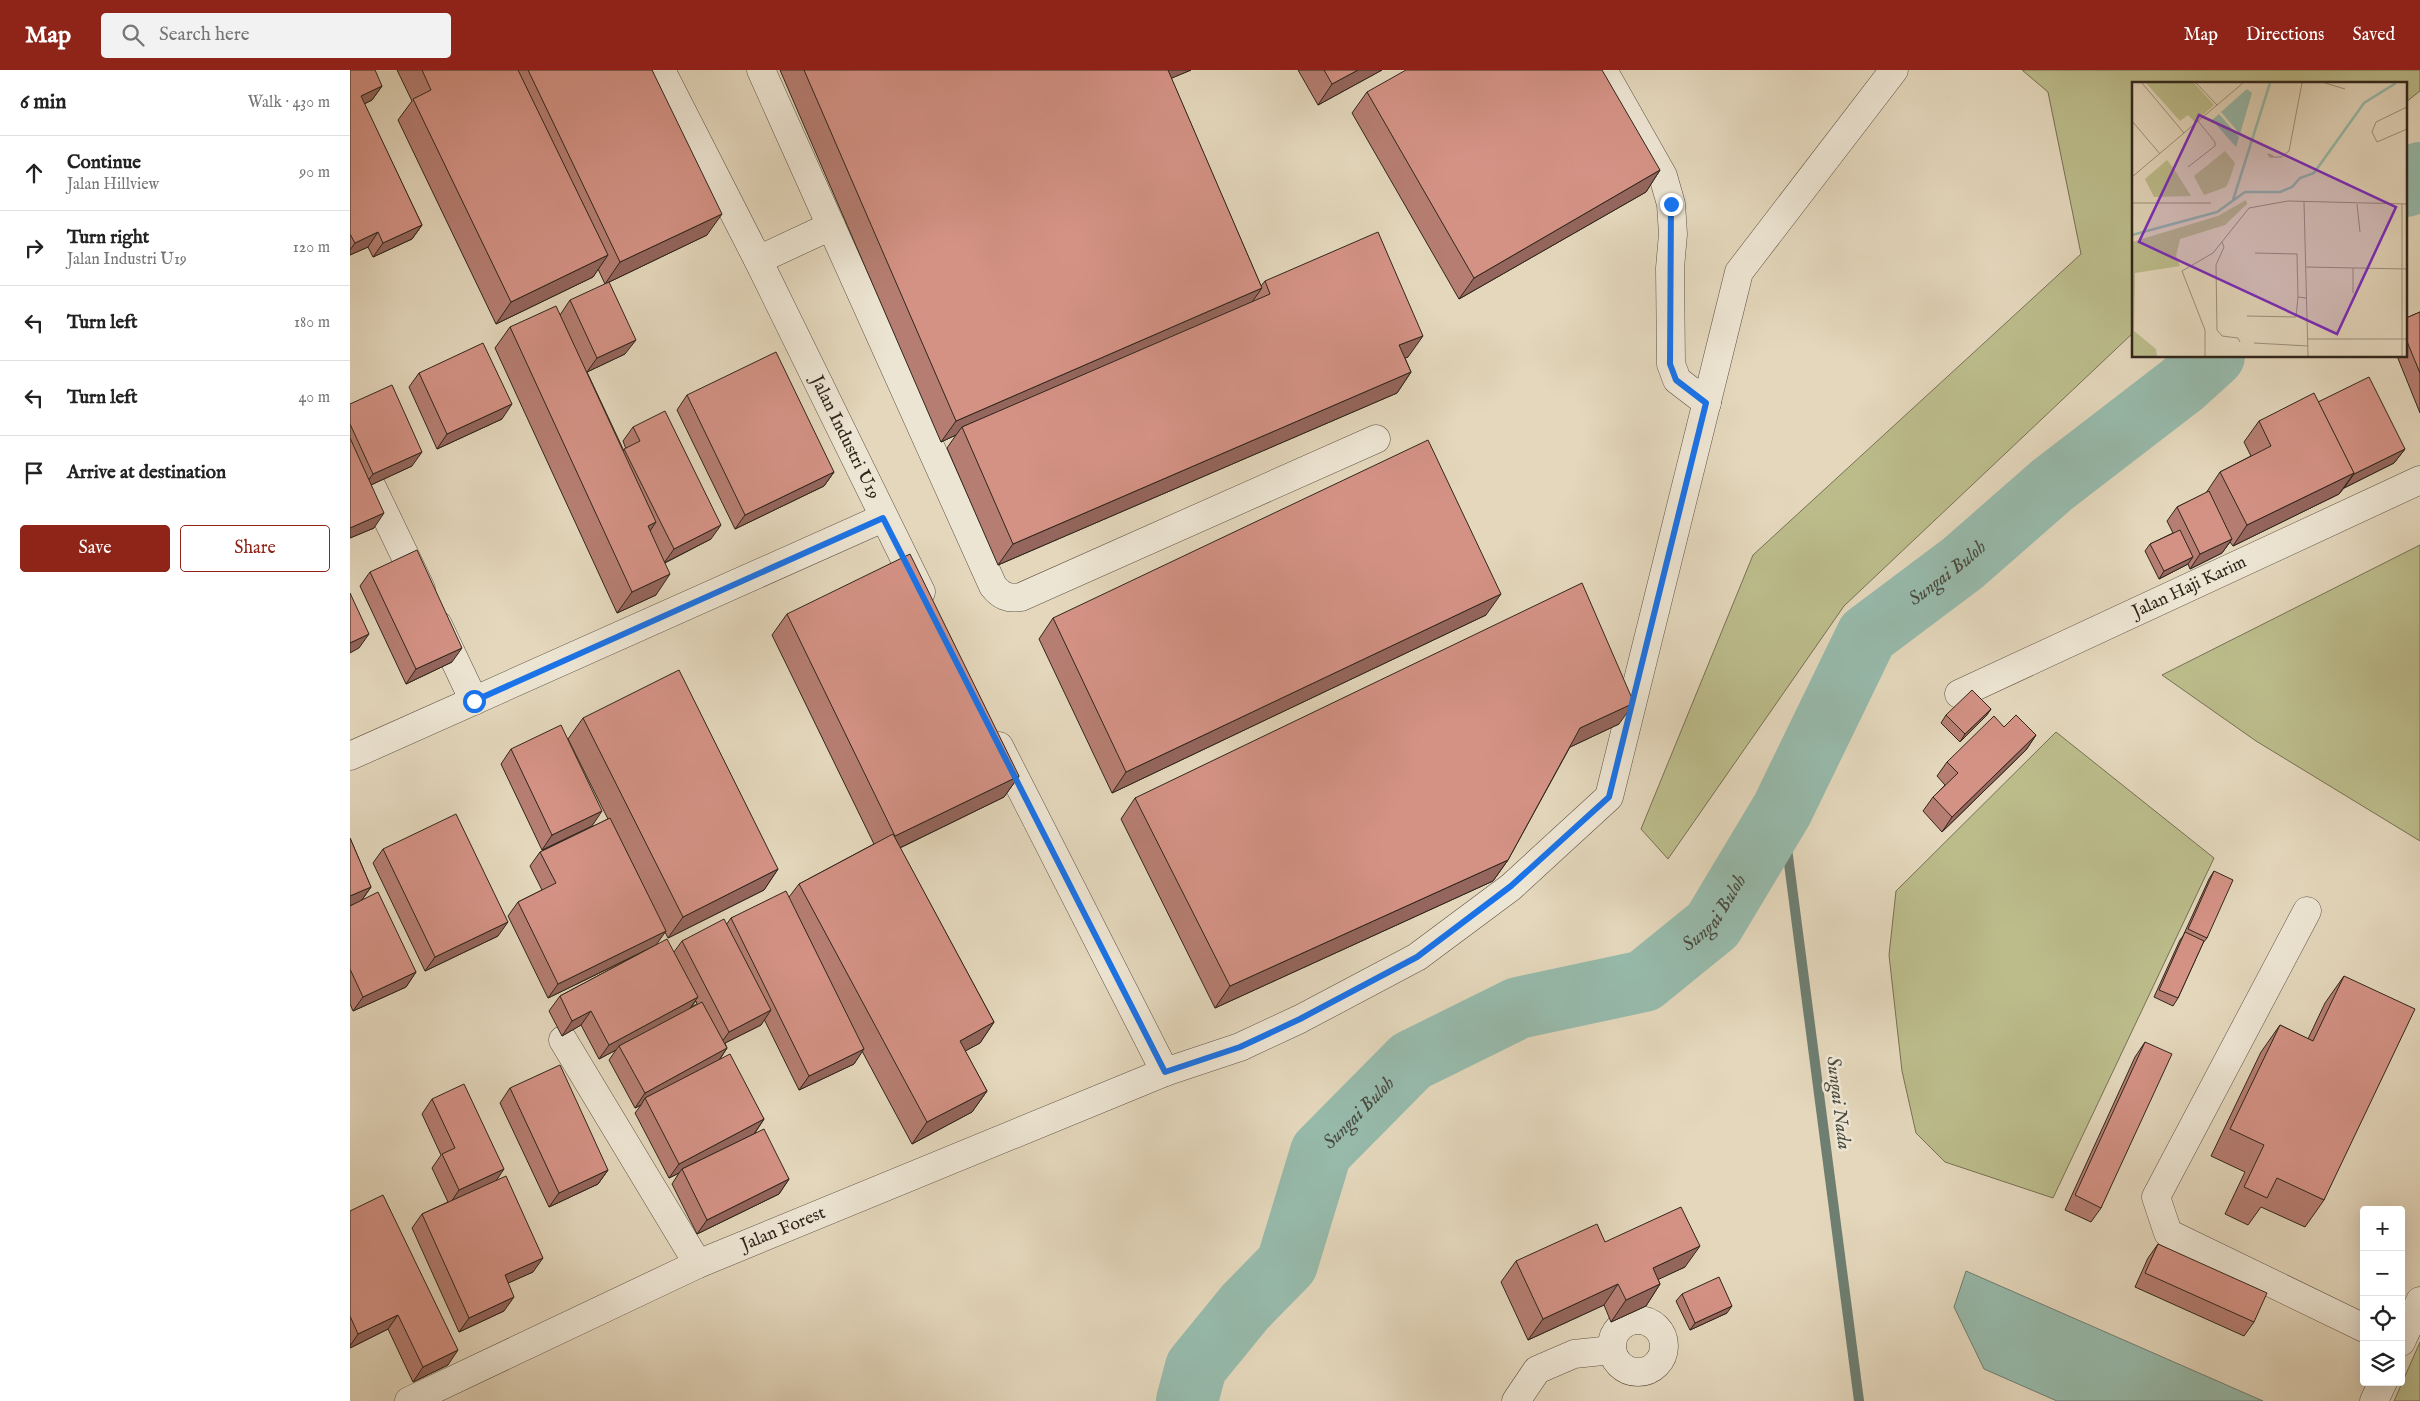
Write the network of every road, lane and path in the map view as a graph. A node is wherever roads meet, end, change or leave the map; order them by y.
1 (661, 70) edge
2 (761, 70) edge
3 (1603, 70) edge
4 (1894, 70) edge
5 (831, 226) junction
6 (758, 260) junction
7 (1706, 403) junction
8 (1376, 439) dead end
9 (2420, 480) edge
10 (370, 483) edge
11 (883, 518) junction
12 (932, 614) edge
13 (1959, 694) dead end
14 (474, 701) junction
15 (986, 720) edge
16 (350, 756) edge
17 (2307, 910) dead end
18 (563, 1040) dead end
19 (1165, 1072) junction
20 (698, 1264) junction
21 (2420, 1302) edge
22 (2360, 1326) edge
23 (2401, 1341) edge
24 (1612, 1350) dead end
25 (2380, 1386) edge
26 (409, 1401) edge
27 (1516, 1401) edge
28 (2374, 1401) edge

1 - 6 street, Jalan Industri U19
2 - 5 street
3 - 7 street
4 - 7 street, Jalan Forest
5 - 6 street
5 - 8 street
6 - 11 street, Jalan Industri U19
7 - 19 street, Jalan Forest
9 - 13 street, Jalan Haji Karim
10 - 14 street
11 - 12 street, Jalan Industri U19
11 - 14 street
14 - 16 street
15 - 19 street
17 - 22 street
18 - 20 street
19 - 20 street, Jalan Forest
20 - 26 street, Jalan Forest
21 - 23 street
24 - 27 street
25 - 28 street

